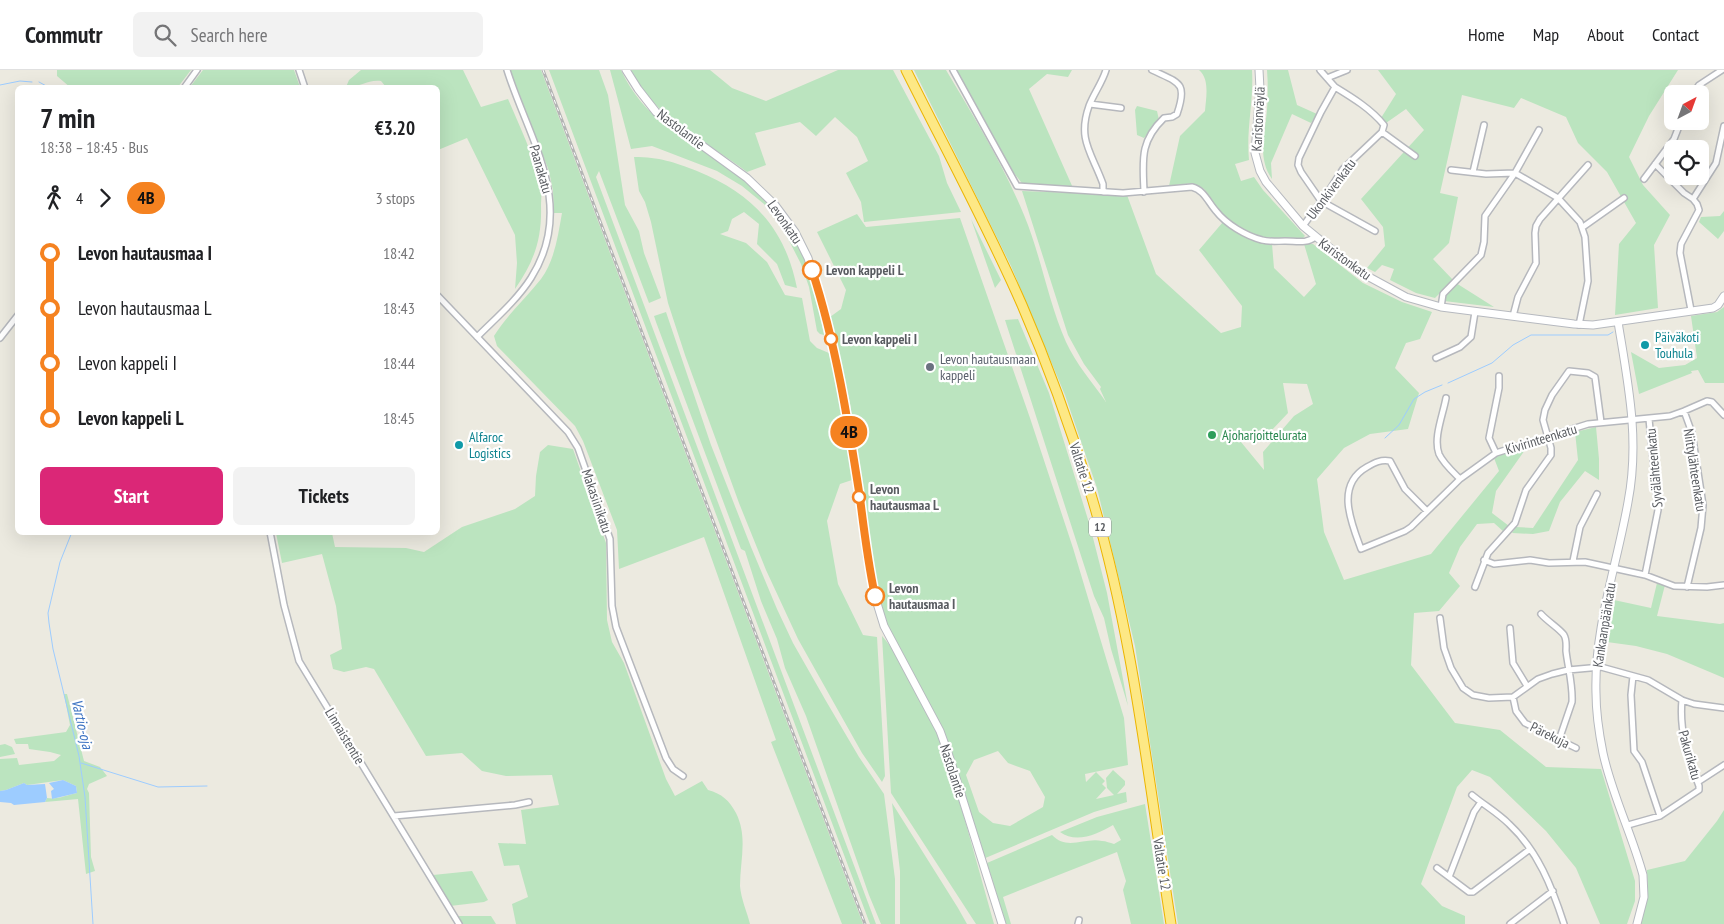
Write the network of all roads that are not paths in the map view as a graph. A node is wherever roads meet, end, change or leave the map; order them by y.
1 (197, 70) edge
2 (299, 70) edge
3 (507, 70) edge
4 (626, 70) edge
5 (906, 70) edge
6 (953, 70) edge
7 (1106, 70) edge
8 (1152, 70) edge
9 (1259, 70) edge
10 (1320, 70) edge
11 (1347, 70) edge
12 (1722, 70) edge
13 (1327, 78) junction
14 (186, 85) edge
15 (304, 85) edge
16 (1699, 85) edge
17 (1335, 87) junction
18 (1090, 104) junction
19 (1120, 108) dead end
20 (1484, 125) dead end
21 (1724, 126) edge
22 (1539, 130) dead end
23 (1678, 130) edge
24 (1382, 132) junction
25 (1415, 156) dead end
26 (1655, 164) junction
27 (1588, 165) dead end
28 (1451, 170) dead end
29 (1473, 172) junction
30 (1515, 173) junction
31 (747, 178) joint
32 (1644, 179) dead end
33 (1103, 192) junction
34 (1144, 192) junction
35 (1558, 198) junction
36 (1624, 198) dead end
37 (1693, 199) junction
38 (1321, 201) junction
39 (1302, 226) junction
40 (1583, 227) junction
41 (1375, 231) dead end
42 (1315, 237) junction
43 (1724, 296) edge
44 (440, 298) edge
45 (1441, 307) junction
46 (1692, 310) junction
47 (1475, 312) junction
48 (1513, 316) junction
49 (15, 319) edge
50 (1618, 322) junction
51 (1579, 325) junction
52 (477, 337) junction
53 (0, 338) edge
54 (1436, 358) dead end
55 (1499, 376) dead end
56 (1446, 398) dead end
57 (1684, 411) junction
58 (1724, 415) edge
59 (1649, 419) junction
60 (1633, 420) junction
61 (1601, 422) junction
62 (1548, 437) junction
63 (1496, 453) junction
64 (1460, 479) junction
65 (1597, 494) dead end
66 (1426, 511) junction
67 (271, 535) edge
68 (1484, 560) junction
69 (1573, 561) junction
70 (1614, 568) junction
71 (1645, 575) junction
72 (1724, 586) edge
73 (1475, 587) dead end
74 (1687, 587) junction
75 (1541, 614) dead end
76 (1440, 618) dead end
77 (884, 626) joint
78 (1510, 628) dead end
79 (1596, 668) junction
80 (1568, 670) junction
81 (1633, 676) junction
82 (1526, 686) junction
83 (1513, 697) junction
84 (1682, 700) junction
85 (1723, 708) edge
86 (1559, 740) junction
87 (1576, 748) dead end
88 (1724, 765) edge
89 (683, 776) dead end
90 (1698, 782) junction
91 (1472, 795) dead end
92 (529, 802) dead end
93 (1481, 802) junction
94 (394, 816) junction
95 (1660, 816) junction
96 (1628, 825) junction
97 (1530, 849) junction
98 (1437, 868) dead end
99 (1449, 877) junction
100 (1553, 891) junction
101 (459, 924) edge
102 (1002, 924) edge
103 (1172, 924) edge
104 (1510, 924) edge
105 (1564, 924) edge
106 (1636, 924) edge

1 - 14 street
2 - 15 street
3 - 52 street, Paanakatu
4 - 31 street, Nastolantie
5 - 103 highway, Valtatie 12 / 12
6 - 33 street, Karistonkatu
7 - 18 street
8 - 34 street
9 - 39 street, Karistonväylä
10 - 13 street
11 - 13 street
12 - 16 street
13 - 17 street
17 - 24 street
17 - 38 street
18 - 19 street
18 - 33 street
20 - 29 street
21 - 37 street
22 - 30 street
23 - 26 street
24 - 25 street
24 - 38 street, Ukonkivenkatu
26 - 32 street
26 - 37 street
27 - 35 street
28 - 29 street
29 - 30 street
30 - 35 street
30 - 45 street
31 - 77 street, Levonkatu
33 - 34 street, Karistonkatu
34 - 42 street, Karistonkatu
35 - 40 street
35 - 48 street
36 - 40 street
37 - 46 street
38 - 39 street, Ukonkivenkatu
38 - 41 street
39 - 42 street, Karistonväylä
40 - 51 street
42 - 45 street, Karistonkatu
43 - 46 street, Karistonkatu
44 - 52 street, Makasiinikatu
45 - 47 street, Karistonkatu
46 - 50 street, Karistonkatu
47 - 48 street, Karistonkatu
47 - 54 street
48 - 51 street, Karistonkatu
49 - 53 street
50 - 51 street, Karistonkatu
50 - 60 street, Kankaanpäänkatu
52 - 89 street, Makasiinikatu
55 - 63 street
56 - 64 street
57 - 58 street, Kivirinteenkatu
57 - 59 street, Kivirinteenkatu
57 - 74 street, Niittylähteenkatu
59 - 60 street, Kivirinteenkatu
59 - 71 street, Syvälähteenkatu
60 - 61 street, Kivirinteenkatu
60 - 70 street, Kankaanpäänkatu
61 - 62 street, Kivirinteenkatu
61 - 62 street
62 - 63 street, Kivirinteenkatu
62 - 68 street
63 - 64 street, Kivirinteenkatu
64 - 66 street, Kivirinteenkatu
65 - 69 street
66 - 66 street, Kivirinteenkatu
67 - 94 street, Linnaistentie
68 - 69 street
68 - 73 street
69 - 70 street
70 - 71 street
70 - 79 street, Kankaanpäänkatu
71 - 74 street
72 - 74 street
75 - 80 street
76 - 83 street
77 - 102 street, Nastolantie
78 - 82 street
79 - 80 street
79 - 81 street
79 - 96 street, Kankaanpäänkatu
80 - 82 street
80 - 86 street
81 - 84 street
81 - 95 street
82 - 83 street
83 - 86 street, Pärekuja
84 - 85 street
84 - 90 street, Pakurikatu
86 - 87 street, Pärekuja
88 - 90 street
90 - 95 street, Pakurikatu
91 - 93 street
92 - 94 street
93 - 97 street
93 - 99 street
94 - 101 street, Linnaistentie
95 - 96 street, Pakurikatu
96 - 106 street, Kankaanpäänkatu
97 - 99 street
97 - 100 street
98 - 99 street
100 - 104 street
100 - 105 street

